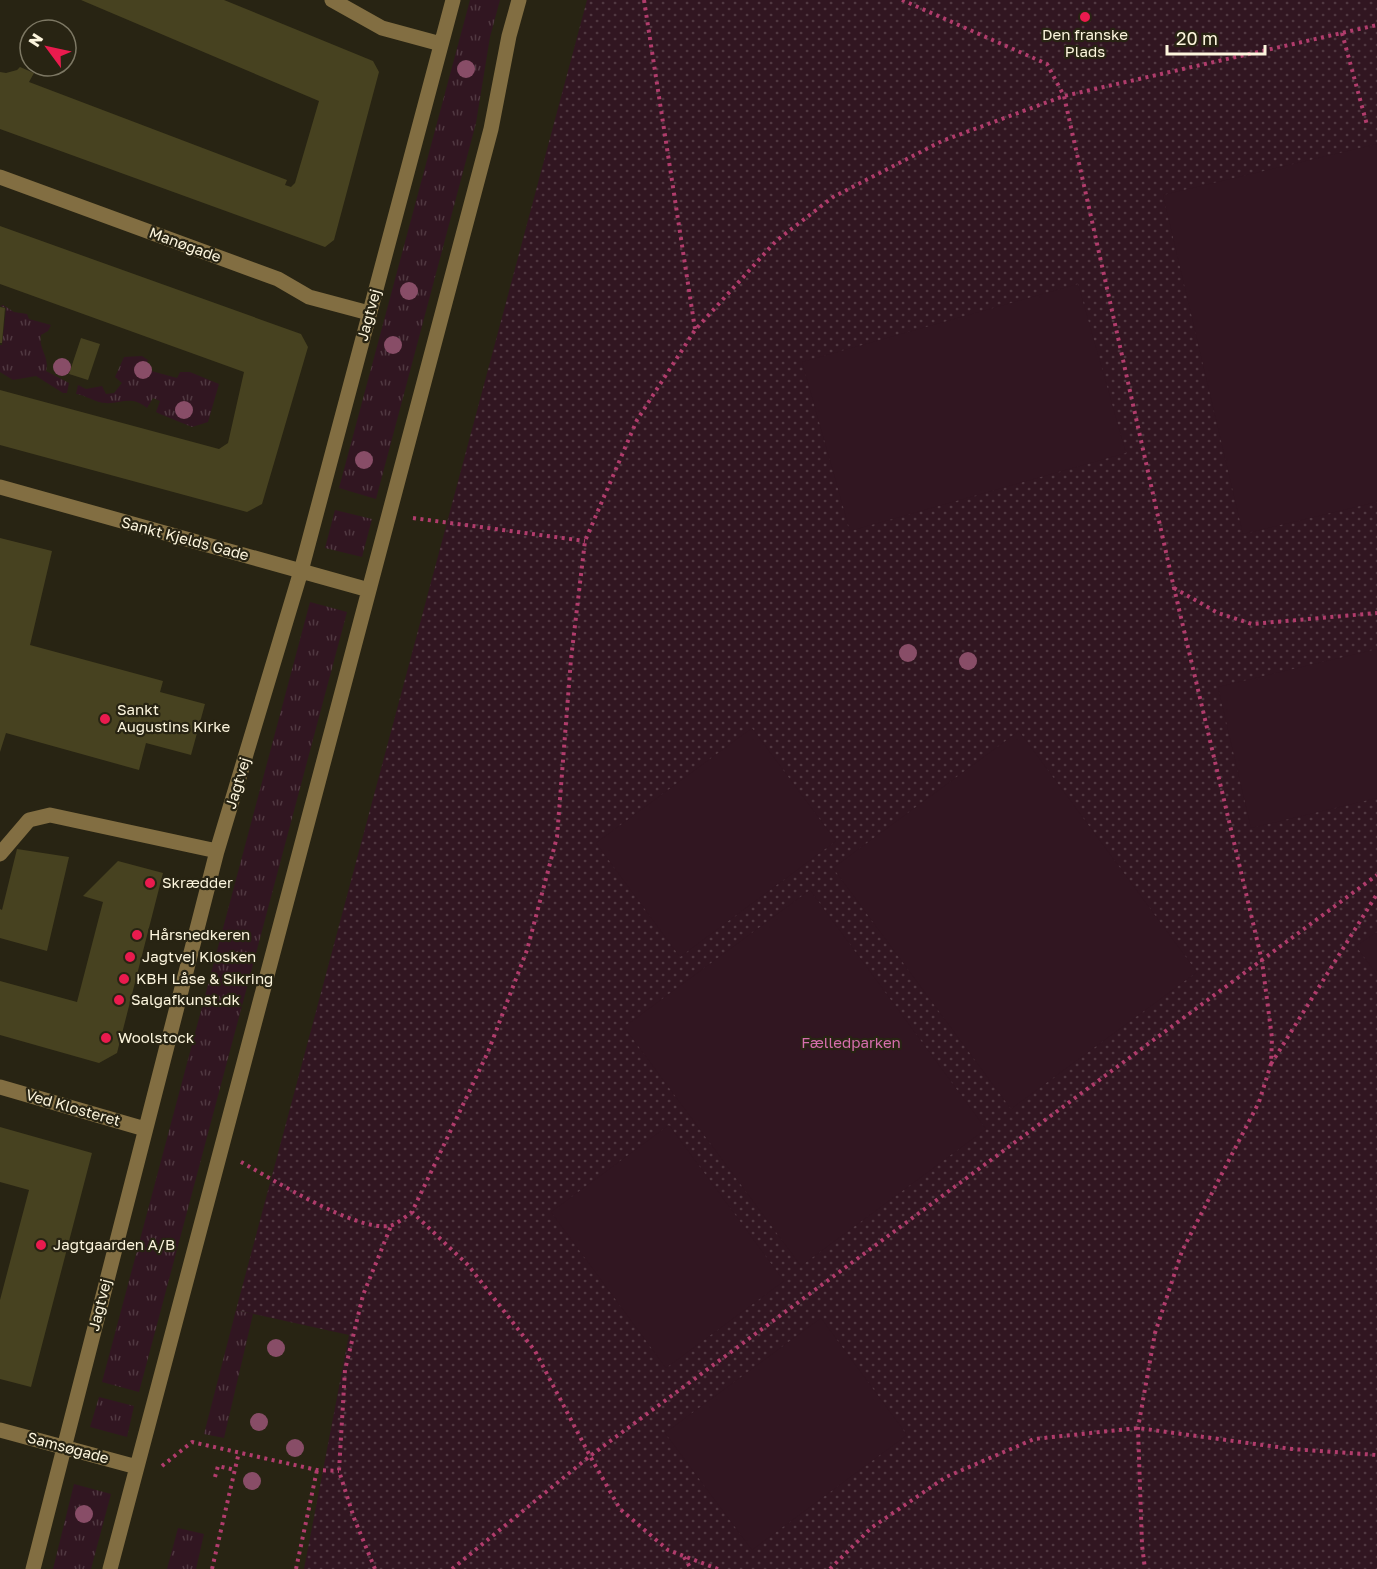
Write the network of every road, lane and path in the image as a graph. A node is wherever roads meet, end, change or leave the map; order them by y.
1 (332, 0) edge
2 (453, 0) edge
3 (519, 0) edge
4 (644, 0) edge
5 (902, 0) edge
6 (1377, 25) edge
7 (1342, 33) junction
8 (441, 44) junction
9 (1064, 96) junction
10 (1367, 125) dead end
11 (0, 177) edge
12 (369, 313) junction
13 (695, 330) junction
14 (0, 487) edge
15 (390, 514) junction
16 (585, 541) junction
17 (301, 571) junction
18 (1174, 588) junction
19 (369, 590) junction
20 (1377, 614) edge
21 (217, 851) junction
22 (0, 854) edge
23 (1377, 874) edge
24 (1377, 894) edge
25 (1262, 961) junction
26 (1271, 1064) junction
27 (0, 1087) edge
28 (145, 1129) junction
29 (221, 1151) junction
30 (412, 1212) junction
31 (391, 1226) junction
32 (1138, 1428) junction
33 (0, 1430) edge
34 (63, 1447) junction
35 (238, 1452) junction
36 (1377, 1455) edge
37 (590, 1456) junction
38 (136, 1467) junction
39 (235, 1470) junction
40 (317, 1470) junction
41 (339, 1471) junction
42 (215, 1477) dead end
43 (684, 1556) junction
44 (33, 1569) edge
45 (110, 1569) edge
46 (212, 1569) edge
47 (296, 1569) edge
48 (375, 1569) edge
49 (452, 1569) edge
50 (691, 1569) edge
51 (718, 1569) edge
52 (830, 1569) edge
53 (1145, 1569) edge

1 - 8 street
2 - 8 street, Jagtvej
3 - 15 street
4 - 13 path
5 - 9 path
6 - 7 path
7 - 9 path
7 - 10 path
8 - 12 street, Jagtvej
9 - 13 path
9 - 18 path
11 - 12 street, Manøgade
12 - 17 street, Jagtvej
13 - 16 path
14 - 17 street, Sankt Kjelds Gade
15 - 16 path
15 - 19 street
16 - 30 path
17 - 19 street, Sankt Kjelds Gade
17 - 21 street, Jagtvej
18 - 20 path
18 - 25 path
19 - 29 street
21 - 22 street
21 - 28 street, Jagtvej
23 - 25 path
24 - 26 path
25 - 26 path
25 - 37 path
26 - 32 path
27 - 28 street, Ved Klosteret
28 - 34 street, Jagtvej
29 - 31 path
29 - 38 street
30 - 31 path
30 - 37 path
31 - 41 path
32 - 36 path
32 - 52 path
32 - 53 path
33 - 34 street, Samsøgade
34 - 38 street, Samsøgade
34 - 44 street, Jagtvej
35 - 38 path
35 - 39 path
35 - 40 path
37 - 43 path
37 - 49 path
38 - 45 street
39 - 42 path
39 - 46 path
40 - 41 path
40 - 47 path
41 - 48 path
43 - 50 path
43 - 51 path

